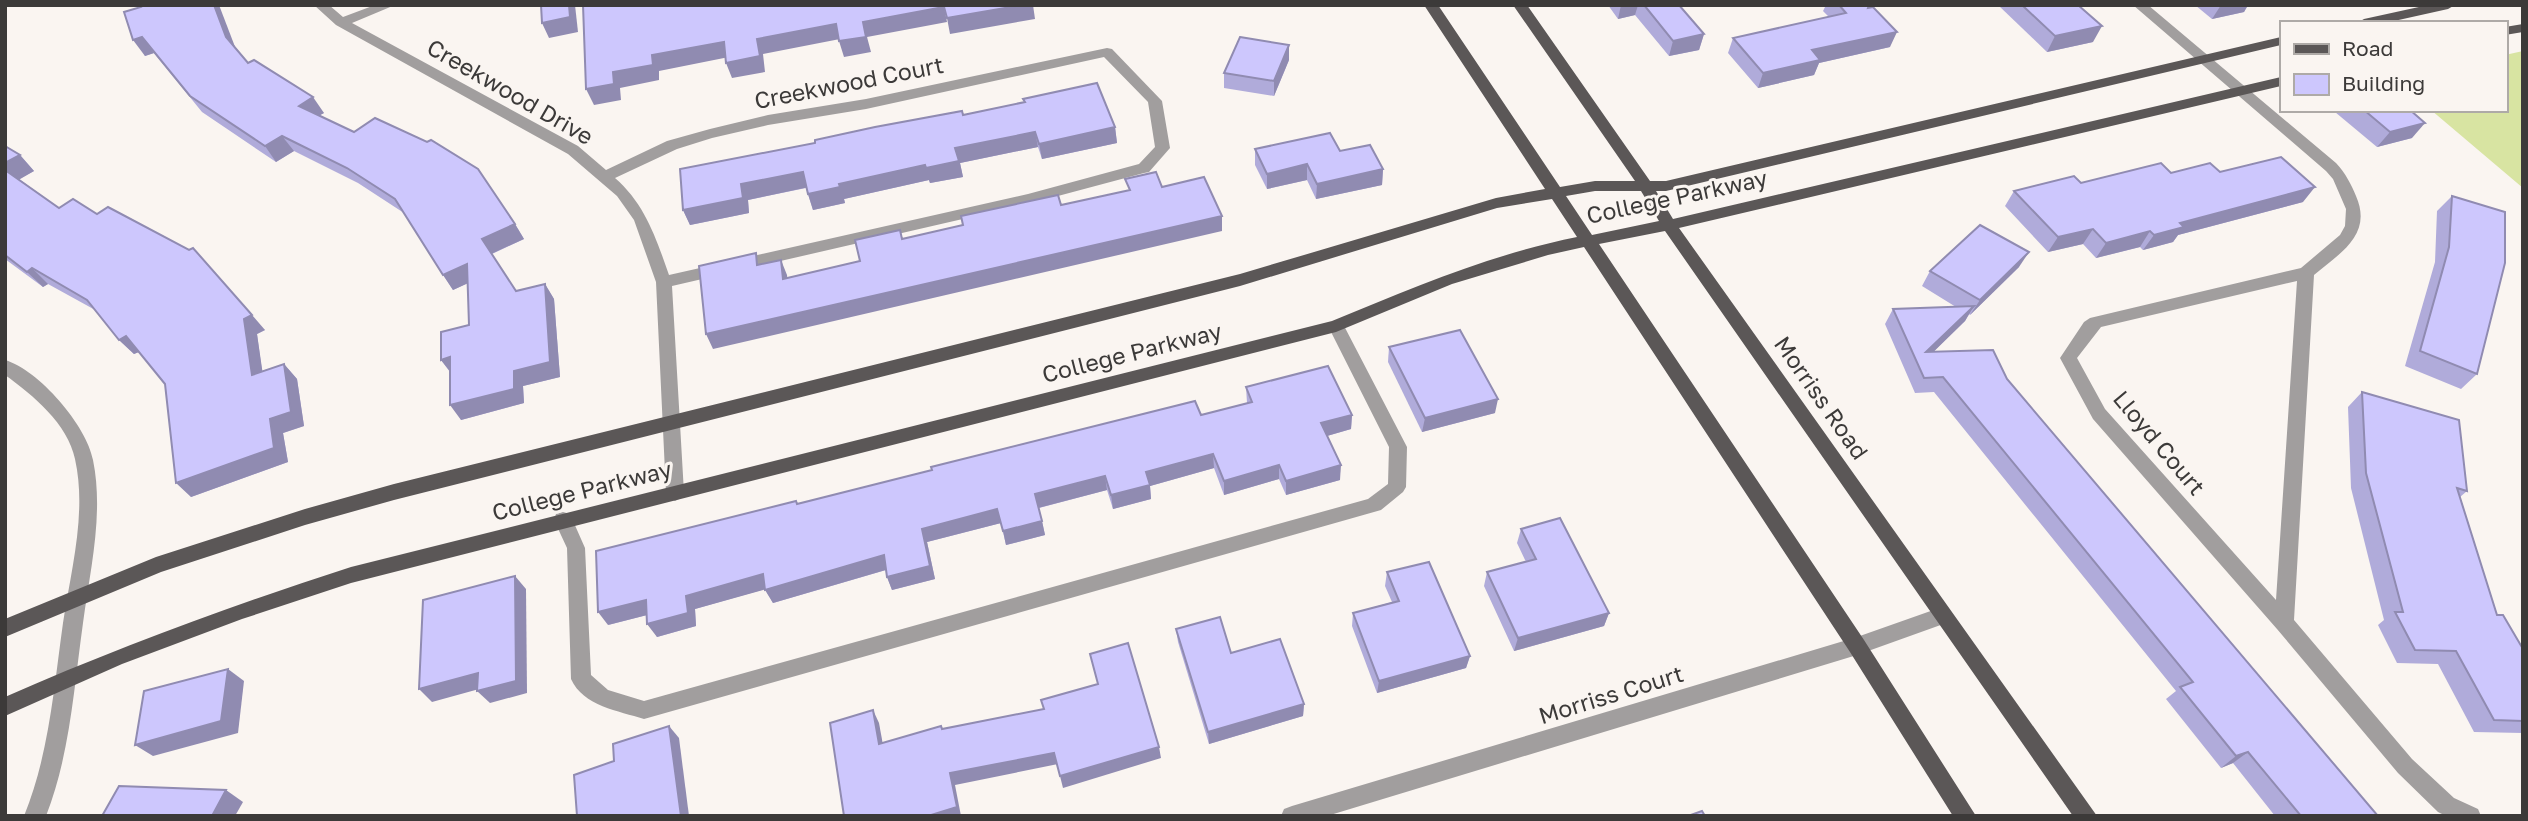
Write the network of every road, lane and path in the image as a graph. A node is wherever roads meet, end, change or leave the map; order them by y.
1 (321, 5) edge
2 (388, 5) edge
3 (1431, 5) edge
4 (1520, 5) edge
5 (2140, 5) edge
6 (2448, 5) edge
7 (2373, 21) edge
8 (341, 22) junction
9 (2280, 41) edge
10 (2202, 60) junction
11 (2280, 81) edge
12 (2241, 91) junction
13 (605, 176) junction
14 (1646, 186) junction
15 (1553, 192) junction
16 (1668, 226) junction
17 (1587, 241) junction
18 (2306, 273) junction
19 (664, 282) junction
20 (1336, 326) junction
21 (5, 366) edge
22 (669, 424) junction
23 (675, 493) junction
24 (563, 520) junction
25 (78, 597) junction
26 (1942, 616) junction
27 (2284, 623) junction
28 (5, 628) edge
29 (1857, 646) junction
30 (64, 683) junction
31 (5, 707) edge
32 (35, 816) edge
33 (1292, 816) edge
34 (1965, 816) edge
35 (2087, 816) edge
36 (2470, 816) edge

1 - 8 street, Creekwood Drive
2 - 8 street
3 - 15 main road
4 - 14 main road, Morriss Road
5 - 10 street, Lloyd Court
6 - 7 main road
8 - 13 street, Creekwood Drive
9 - 10 main road, College Parkway
10 - 12 street, Lloyd Court
10 - 14 main road, College Parkway
11 - 12 main road, College Parkway
12 - 16 main road, College Parkway
12 - 18 street, Lloyd Court
13 - 19 street, Creekwood Drive
13 - 19 street, Creekwood Court
14 - 15 main road, College Parkway
14 - 16 main road, Morriss Road
15 - 17 main road
15 - 22 main road, College Parkway
16 - 17 main road, College Parkway
16 - 26 main road, Morriss Road
17 - 20 main road, College Parkway
17 - 29 main road
18 - 27 street
18 - 27 street, Lloyd Court
19 - 22 street, Creekwood Drive
20 - 23 main road, College Parkway
20 - 24 street
21 - 25 street
22 - 23 street, Creekwood Drive
22 - 25 main road, College Parkway
23 - 24 main road, College Parkway
24 - 30 main road, College Parkway
25 - 28 main road, College Parkway
25 - 30 street
26 - 29 street, Morriss Court
26 - 35 main road, Morriss Road
27 - 36 street, Lloyd Court
29 - 33 street, Morriss Court
29 - 34 main road
30 - 31 main road, College Parkway
30 - 32 street

